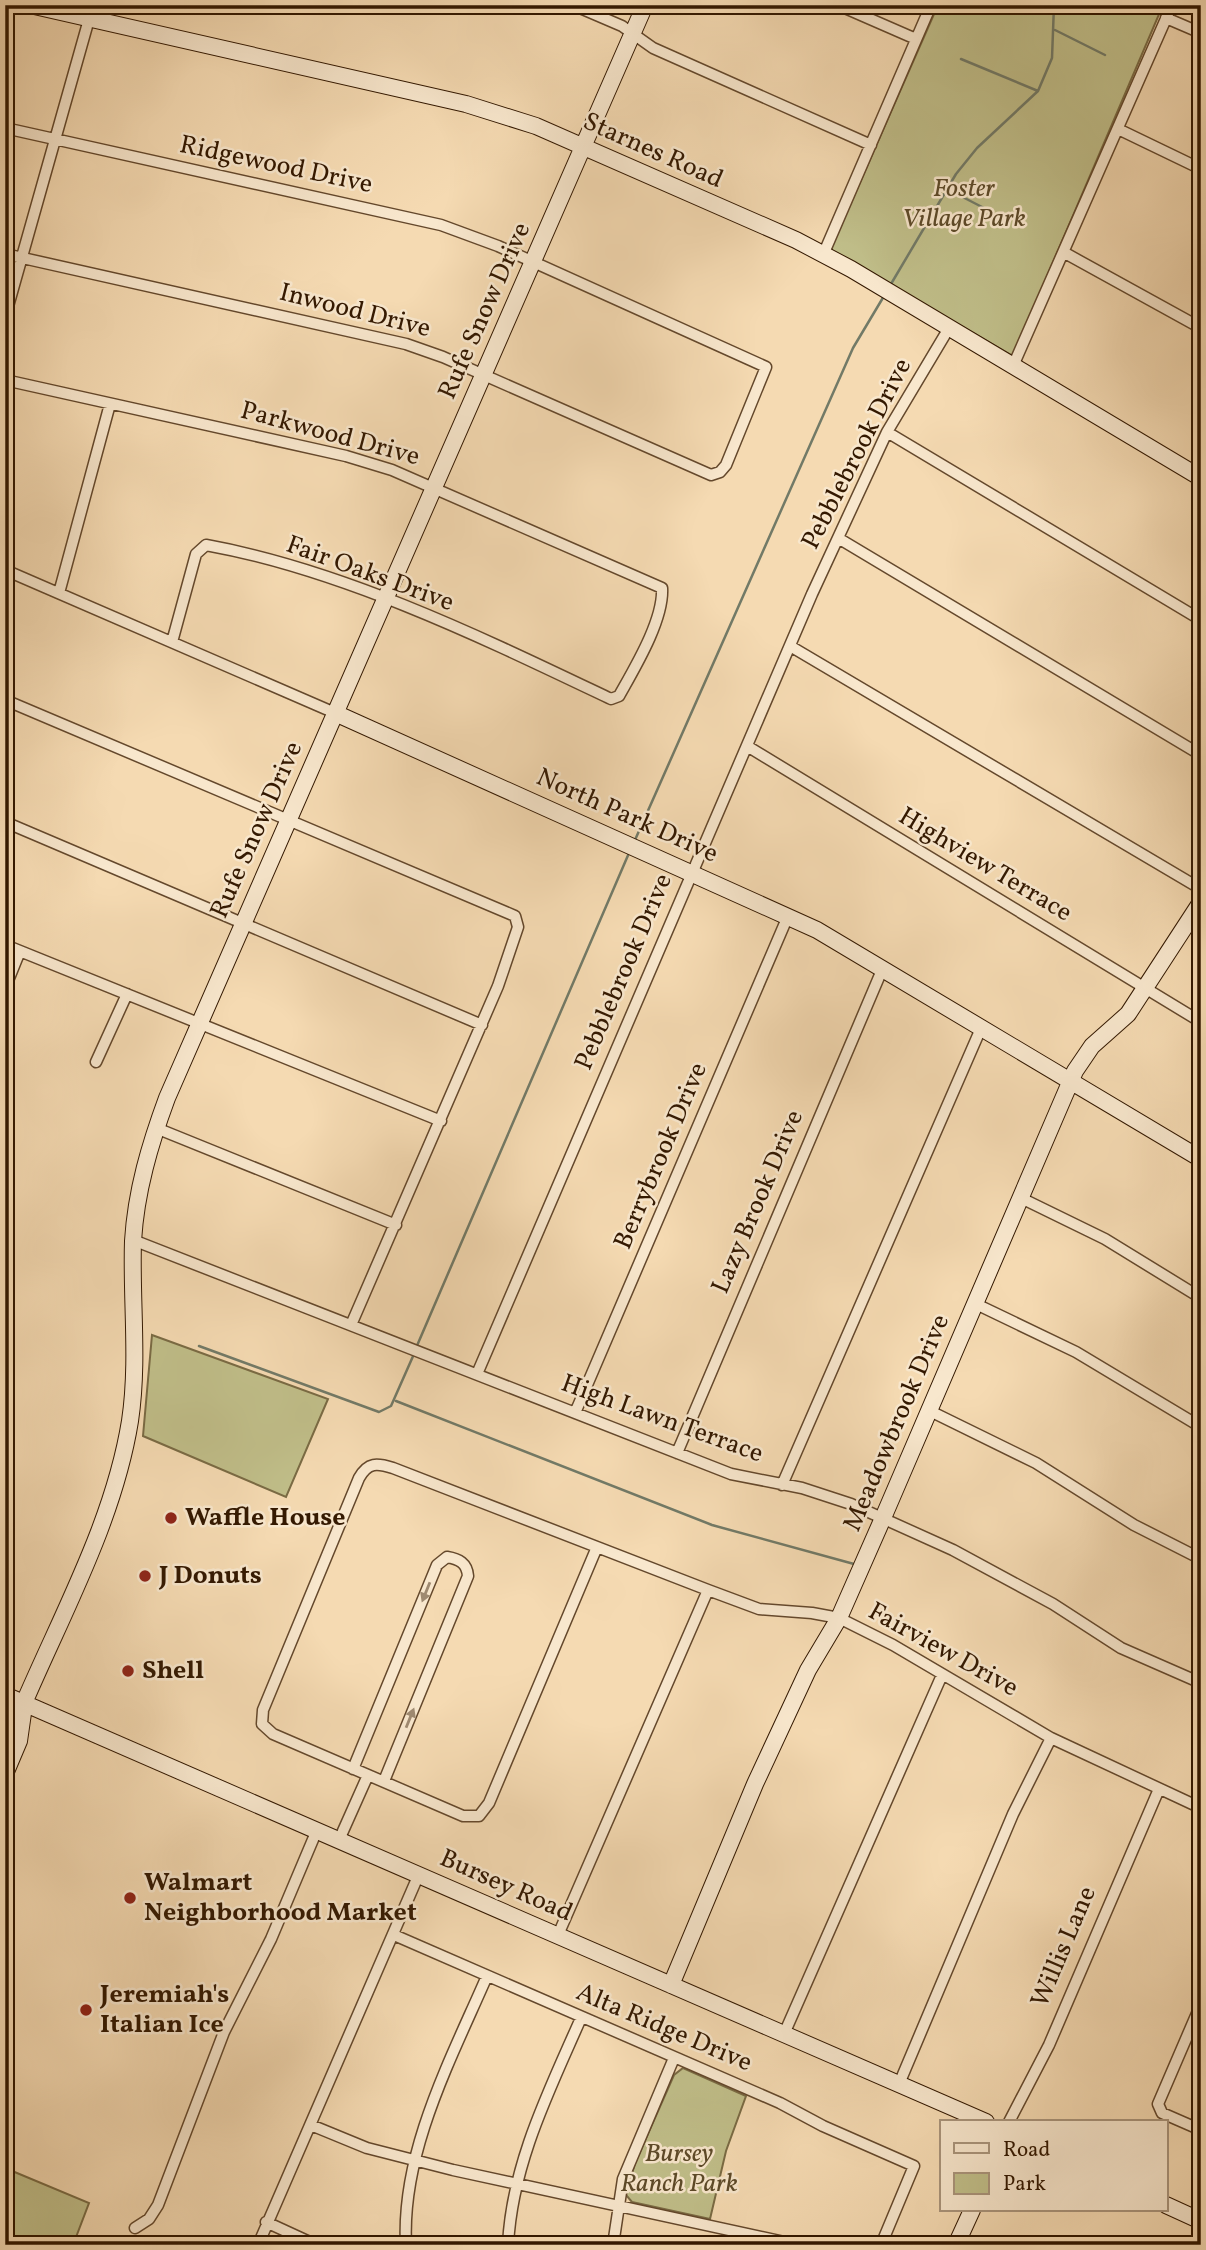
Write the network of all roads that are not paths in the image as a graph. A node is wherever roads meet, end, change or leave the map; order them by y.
1 (30, 5) edge
2 (573, 5) edge
3 (645, 5) edge
4 (838, 5) edge
5 (931, 5) edge
6 (1171, 5) edge
7 (91, 12) edge
8 (1166, 18) junction
9 (1201, 33) edge
10 (633, 34) junction
11 (916, 39) junction
12 (5, 128) edge
13 (1118, 129) junction
14 (55, 139) junction
15 (871, 145) junction
16 (583, 147) junction
17 (1201, 169) edge
18 (1065, 253) junction
19 (5, 254) edge
20 (823, 255) junction
21 (22, 258) junction
22 (533, 261) junction
23 (5, 317) edge
24 (949, 328) junction
25 (1201, 328) edge
26 (1013, 366) junction
27 (484, 375) junction
28 (5, 380) edge
29 (110, 404) junction
30 (887, 432) junction
31 (716, 474) joint
32 (1201, 478) edge
33 (434, 487) junction
34 (838, 538) junction
35 (5, 570) edge
36 (59, 593) junction
37 (385, 599) junction
38 (1201, 620) edge
39 (172, 642) junction
40 (790, 646) junction
41 (611, 699) joint
42 (5, 700) edge
43 (335, 713) junction
44 (747, 746) junction
45 (1201, 755) edge
46 (5, 822) edge
47 (287, 822) junction
48 (692, 872) junction
49 (1201, 888) edge
50 (1201, 902) edge
51 (789, 916) junction
52 (243, 923) junction
53 (5, 945) edge
54 (20, 951) junction
55 (882, 970) junction
56 (5, 988) edge
57 (1145, 989) junction
58 (127, 994) junction
59 (1201, 1022) edge
60 (198, 1024) junction
61 (482, 1025) junction
62 (982, 1026) junction
63 (96, 1062) dead end
64 (1071, 1081) junction
65 (440, 1121) junction
66 (156, 1128) junction
67 (1201, 1159) edge
68 (1021, 1198) junction
69 (396, 1224) junction
70 (133, 1240) junction
71 (1201, 1298) edge
72 (976, 1304) junction
73 (351, 1325) junction
74 (477, 1374) junction
75 (930, 1411) junction
76 (575, 1413) junction
77 (1201, 1427) edge
78 (677, 1453) junction
79 (782, 1485) junction
80 (883, 1518) junction
81 (597, 1547) junction
82 (1201, 1559) edge
83 (708, 1590) junction
84 (839, 1618) junction
85 (942, 1675) junction
86 (1201, 1683) edge
87 (5, 1695) edge
88 (24, 1703) junction
89 (5, 1730) edge
90 (1051, 1738) junction
91 (354, 1769) junction
92 (5, 1774) edge
93 (368, 1774) junction
94 (384, 1782) junction
95 (1159, 1789) junction
96 (1201, 1808) edge
97 (317, 1830) junction
98 (339, 1840) junction
99 (419, 1874) junction
100 (394, 1935) junction
101 (558, 1936) junction
102 (487, 1976) junction
103 (671, 1984) junction
104 (1201, 2004) edge
105 (581, 2018) junction
106 (783, 2034) junction
107 (674, 2058) junction
108 (899, 2084) junction
109 (981, 2120) edge
110 (1010, 2120) edge
111 (311, 2125) junction
112 (1201, 2130) edge
113 (415, 2160) junction
114 (516, 2184) junction
115 (1201, 2202) edge
116 (616, 2204) junction
117 (1168, 2206) edge
118 (971, 2212) edge
119 (1197, 2220) edge
120 (267, 2222) junction
121 (135, 2228) dead end
122 (258, 2245) edge
123 (316, 2245) edge
124 (406, 2245) edge
125 (508, 2245) edge
126 (613, 2245) edge
127 (798, 2245) edge
128 (881, 2245) edge
129 (956, 2245) edge

1 - 7 street, Starnes Road
2 - 10 street
3 - 10 street, Rufe Snow Drive
4 - 11 street
5 - 11 street
6 - 8 street
7 - 14 street
7 - 16 street, Starnes Road
8 - 9 street
8 - 13 street
10 - 15 street
10 - 16 street, Rufe Snow Drive
11 - 15 street
12 - 14 street, Ridgewood Drive
13 - 17 street
13 - 18 street
14 - 21 street
14 - 22 street, Ridgewood Drive
15 - 20 street
16 - 20 street, Starnes Road
16 - 22 street, Rufe Snow Drive
18 - 25 street
18 - 26 street
19 - 21 street, Inwood Drive
20 - 24 street, Starnes Road
21 - 23 street
21 - 27 street, Inwood Drive
22 - 27 street, Rufe Snow Drive
22 - 31 street, Ridgewood Drive
24 - 26 street, Starnes Road
24 - 30 street, Pebblebrook Drive
26 - 32 street, Starnes Road
27 - 31 street, Inwood Drive
27 - 33 street, Rufe Snow Drive
28 - 29 street, Parkwood Drive
29 - 33 street, Parkwood Drive
29 - 36 street
30 - 34 street, Pebblebrook Drive
30 - 38 street
33 - 37 street, Rufe Snow Drive
33 - 41 street, Parkwood Drive
34 - 40 street, Pebblebrook Drive
34 - 45 street
35 - 36 street, North Park Drive
36 - 39 street, North Park Drive
37 - 39 street, Fair Oaks Drive
37 - 41 street, Fair Oaks Drive
37 - 43 street, Rufe Snow Drive
39 - 43 street, North Park Drive
40 - 44 street, Pebblebrook Drive
40 - 49 street
42 - 47 street
43 - 47 street, Rufe Snow Drive
43 - 48 street, North Park Drive
44 - 48 street, Pebblebrook Drive
44 - 57 street, Highview Terrace
46 - 52 street
47 - 52 street, Rufe Snow Drive
47 - 61 street
48 - 51 street, North Park Drive
48 - 74 street, Pebblebrook Drive
50 - 57 street, Meadowbrook Drive
51 - 55 street, North Park Drive
51 - 76 street, Berrybrook Drive
52 - 60 street, Rufe Snow Drive
52 - 61 street
53 - 54 street
54 - 56 street
54 - 58 street
55 - 62 street, North Park Drive
55 - 78 street, Lazy Brook Drive
57 - 59 street, Highview Terrace
57 - 64 street, Meadowbrook Drive
58 - 60 street
58 - 63 street
60 - 65 street
60 - 66 street, Rufe Snow Drive
61 - 65 street
62 - 64 street, North Park Drive
62 - 79 street
64 - 67 street, North Park Drive
64 - 68 street, Meadowbrook Drive
65 - 69 street
66 - 69 street
66 - 70 street, Rufe Snow Drive
68 - 71 street
68 - 72 street, Meadowbrook Drive
69 - 73 street
70 - 73 street, High Lawn Terrace
70 - 88 street, Rufe Snow Drive
72 - 75 street, Meadowbrook Drive
72 - 77 street
73 - 74 street, High Lawn Terrace
74 - 76 street, High Lawn Terrace
75 - 80 street, Meadowbrook Drive
75 - 82 street
76 - 78 street, High Lawn Terrace
78 - 79 street, High Lawn Terrace
79 - 80 street, High Lawn Terrace
80 - 84 street, Meadowbrook Drive
80 - 86 street, High Lawn Terrace
81 - 83 street, Fairview Drive
81 - 91 street, Fairview Drive
81 - 94 street
83 - 84 street, Fairview Drive
83 - 101 street
84 - 85 street, Fairview Drive
84 - 103 street, Meadowbrook Drive
85 - 90 street, Fairview Drive
85 - 106 street
87 - 88 street, Bursey Road
88 - 89 street, Rufe Snow Drive
88 - 92 street, Rufe Snow Drive
88 - 97 street, Bursey Road
90 - 95 street, Fairview Drive
90 - 108 street
91 - 93 street
94 -> 91 street
93 - 94 street
93 - 98 street
95 - 96 street, Fairview Drive
95 - 110 street, Willis Lane
97 - 98 street, Bursey Road
97 - 121 street
98 - 99 street, Bursey Road
99 - 100 street
99 - 101 street, Bursey Road
100 - 102 street, Alta Ridge Drive
100 - 111 street
101 - 103 street, Bursey Road
102 - 105 street, Alta Ridge Drive
102 - 113 street
103 - 106 street, Bursey Road
104 - 112 street
105 - 107 street, Alta Ridge Drive
105 - 114 street
106 - 108 street, Bursey Road
107 - 116 street
107 - 128 street, Alta Ridge Drive
108 - 109 street, Bursey Road
111 - 113 street
111 - 120 street
113 - 114 street
113 - 124 street
114 - 116 street
114 - 125 street
115 - 119 street
116 - 126 street
116 - 127 street
117 - 119 street
118 - 129 street
120 - 122 street
120 - 123 street

